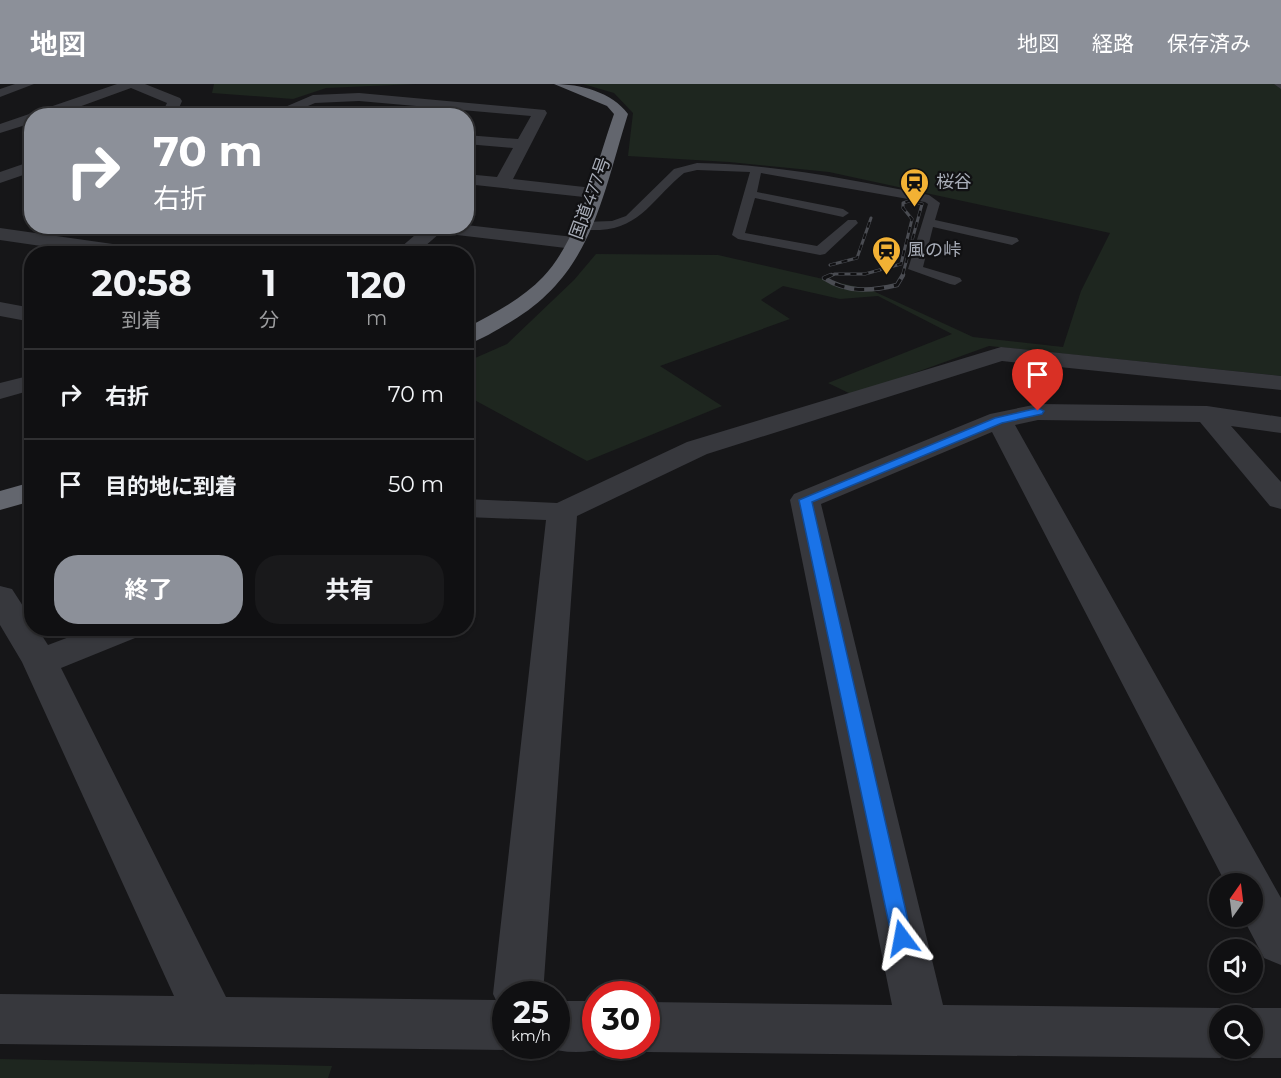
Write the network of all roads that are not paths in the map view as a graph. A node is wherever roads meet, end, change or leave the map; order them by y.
1 (28, 84) edge
2 (129, 84) edge
3 (134, 84) edge
4 (560, 84) edge
5 (0, 93) edge
6 (62, 108) edge
7 (169, 108) edge
8 (291, 108) edge
9 (24, 121) edge
10 (0, 129) edge
11 (474, 140) edge
12 (523, 144) junction
13 (0, 163) edge
14 (24, 167) edge
15 (24, 170) edge
16 (755, 170) junction
17 (0, 178) edge
18 (474, 180) edge
19 (502, 183) junction
20 (593, 193) junction
21 (751, 194) junction
22 (843, 213) dead end
23 (928, 222) junction
24 (852, 223) dead end
25 (584, 225) junction
26 (474, 231) edge
27 (0, 234) edge
28 (427, 234) edge
29 (1012, 241) dead end
30 (574, 243) junction
31 (85, 246) edge
32 (413, 246) edge
33 (955, 281) dead end
34 (0, 309) edge
35 (24, 314) edge
36 (474, 333) edge
37 (1281, 383) edge
38 (24, 384) edge
39 (0, 392) edge
40 (1207, 414) junction
41 (999, 420) junction
42 (1281, 425) edge
43 (24, 494) edge
44 (1281, 500) edge
45 (0, 501) edge
46 (474, 508) edge
47 (562, 512) junction
48 (0, 597) edge
49 (107, 636) edge
50 (40, 662) junction
51 (1243, 873) edge
52 (1263, 910) edge
53 (1281, 943) edge
54 (519, 981) edge
55 (0, 1019) edge
56 (212, 1021) junction
57 (492, 1025) edge
58 (660, 1027) edge
59 (923, 1030) junction
60 (1209, 1033) edge
61 (1263, 1033) edge
62 (1281, 1033) edge

1 - 5 street
2 - 6 street
3 - 7 street
4 - 20 highway, 国道477号
8 - 12 street
9 - 10 street
11 - 12 street
12 - 19 street
13 - 14 street
15 - 17 street
16 - 21 lane
16 - 23 lane
16 - 25 lane
18 - 19 street
19 - 20 street
20 - 25 highway, 国道477号
21 - 22 lane
21 - 24 lane
23 - 29 lane
23 - 33 lane
25 - 30 highway, 国道477号
26 - 30 street
27 - 31 street
28 - 32 street
30 - 36 highway, 国道477号
34 - 35 street
37 - 47 street
38 - 39 street
40 - 41 street
40 - 42 street
40 - 44 street
41 - 51 street
41 - 59 street
43 - 45 highway
46 - 47 street
47 - 54 street
48 - 50 street
49 - 50 street
50 - 56 street
52 - 53 street
55 - 56 street
56 - 57 street
58 - 59 street
59 - 60 street
61 - 62 street

